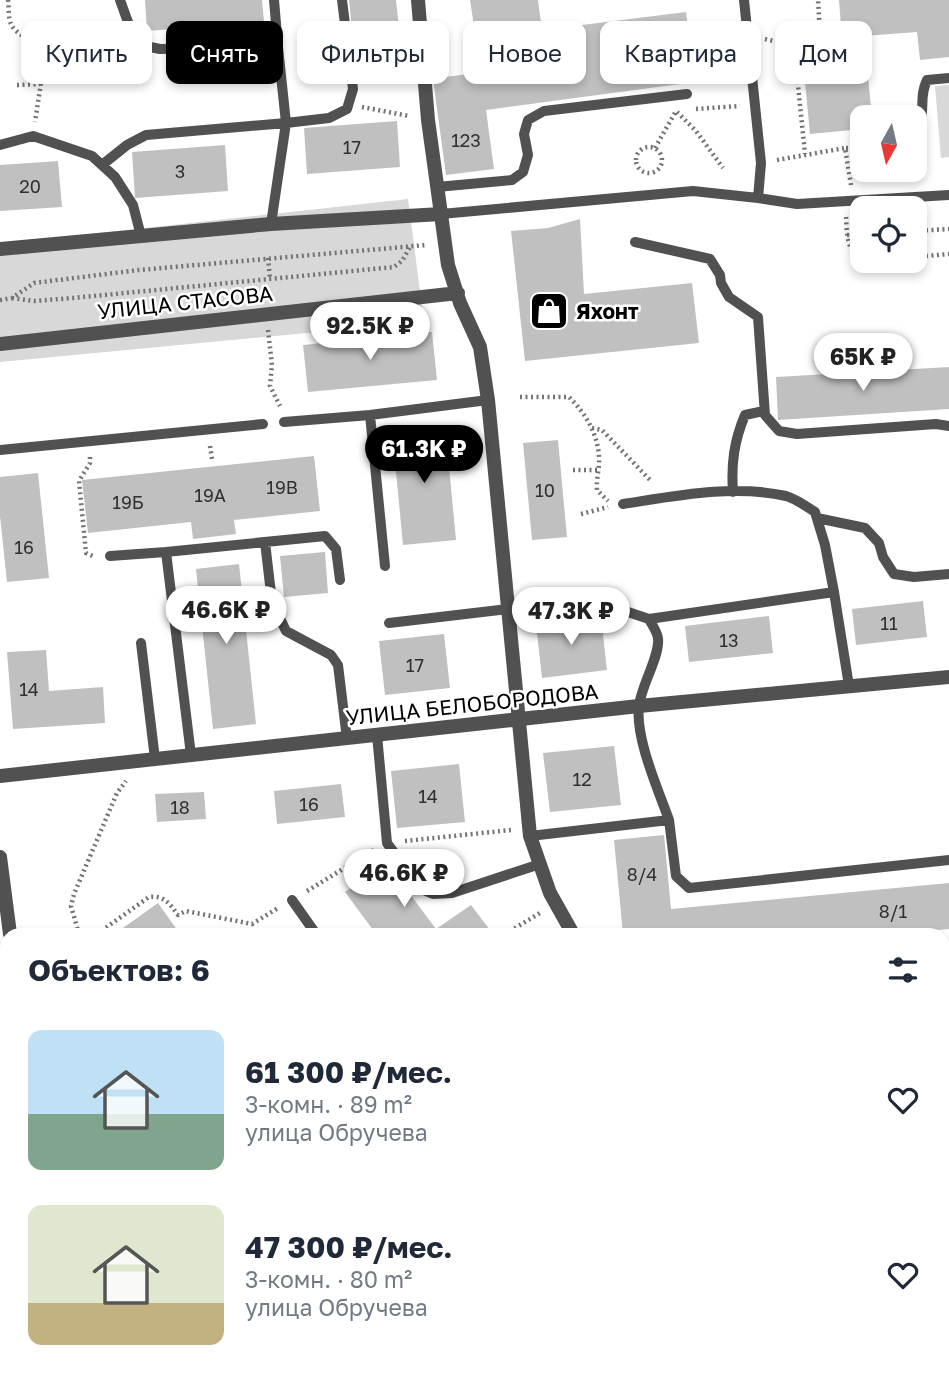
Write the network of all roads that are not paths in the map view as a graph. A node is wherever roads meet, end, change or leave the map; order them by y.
1 (120, 0) edge
2 (274, 0) edge
3 (342, 0) edge
4 (418, 0) edge
5 (744, 0) edge
6 (276, 21) edge
7 (166, 49) edge
8 (949, 78) edge
9 (282, 84) edge
10 (687, 94) dead end
11 (923, 105) edge
12 (286, 123) junction
13 (0, 145) edge
14 (102, 165) junction
15 (437, 187) junction
16 (949, 195) edge
17 (758, 198) junction
18 (441, 214) junction
19 (271, 224) junction
20 (141, 236) junction
21 (635, 242) dead end
22 (0, 249) edge
23 (457, 293) junction
24 (0, 344) edge
25 (488, 400) junction
26 (764, 411) junction
27 (370, 415) junction
28 (284, 422) road end
29 (263, 424) dead end
30 (949, 426) edge
31 (0, 450) edge
32 (733, 492) junction
33 (622, 504) road end
34 (817, 518) junction
35 (265, 542) junction
36 (166, 552) junction
37 (110, 556) road end
38 (385, 566) dead end
39 (949, 574) edge
40 (340, 580) dead end
41 (834, 592) junction
42 (508, 610) junction
43 (649, 619) junction
44 (389, 622) dead end
45 (141, 643) dead end
46 (949, 677) edge
47 (849, 687) junction
48 (639, 706) junction
49 (519, 721) junction
50 (377, 736) junction
51 (347, 739) junction
52 (191, 755) junction
53 (148, 760) junction
54 (0, 776) edge
55 (669, 820) junction
56 (530, 836) junction
57 (0, 857) edge
58 (949, 860) edge
59 (540, 864) junction
60 (292, 900) dead end
61 (9, 928) edge
62 (312, 928) edge
63 (570, 928) edge

1 - 7 lane
2 - 6 lane
3 - 12 lane
4 - 15 street
5 - 17 lane
8 - 11 lane
9 - 12 lane
10 - 15 lane
12 - 14 lane
12 - 19 lane
13 - 14 lane
14 - 20 lane
15 - 18 street
16 - 17 lane
17 - 18 lane
18 - 19 street
18 - 23 street
19 - 20 street
20 - 22 street
21 - 26 lane
23 - 24 street, УЛИЦА СТАСОВА
23 - 25 street
25 - 27 lane
25 - 42 street
26 - 30 lane
26 - 32 lane
27 - 28 lane
27 - 38 lane
29 - 31 lane
32 - 33 lane
32 - 34 lane
34 - 39 lane
34 - 41 lane
35 - 36 lane
35 - 40 lane
35 - 51 lane
36 - 37 lane
36 - 52 lane
41 - 43 lane
41 - 47 lane
42 - 43 lane
42 - 44 lane
42 - 49 street
43 - 48 lane
45 - 53 lane
46 - 47 street, УЛИЦА БЕЛОБОРОДОВА
47 - 48 street, УЛИЦА БЕЛОБОРОДОВА
48 - 49 street, УЛИЦА БЕЛОБОРОДОВА
48 - 55 lane
49 - 50 street, УЛИЦА БЕЛОБОРОДОВА
49 - 56 street
50 - 51 street, УЛИЦА БЕЛОБОРОДОВА
50 - 59 lane
51 - 52 street, УЛИЦА БЕЛОБОРОДОВА
52 - 53 street, УЛИЦА БЕЛОБОРОДОВА
53 - 54 street, УЛИЦА БЕЛОБОРОДОВА
55 - 56 lane
55 - 58 lane
56 - 59 street
57 - 61 street
59 - 63 street
60 - 62 lane

